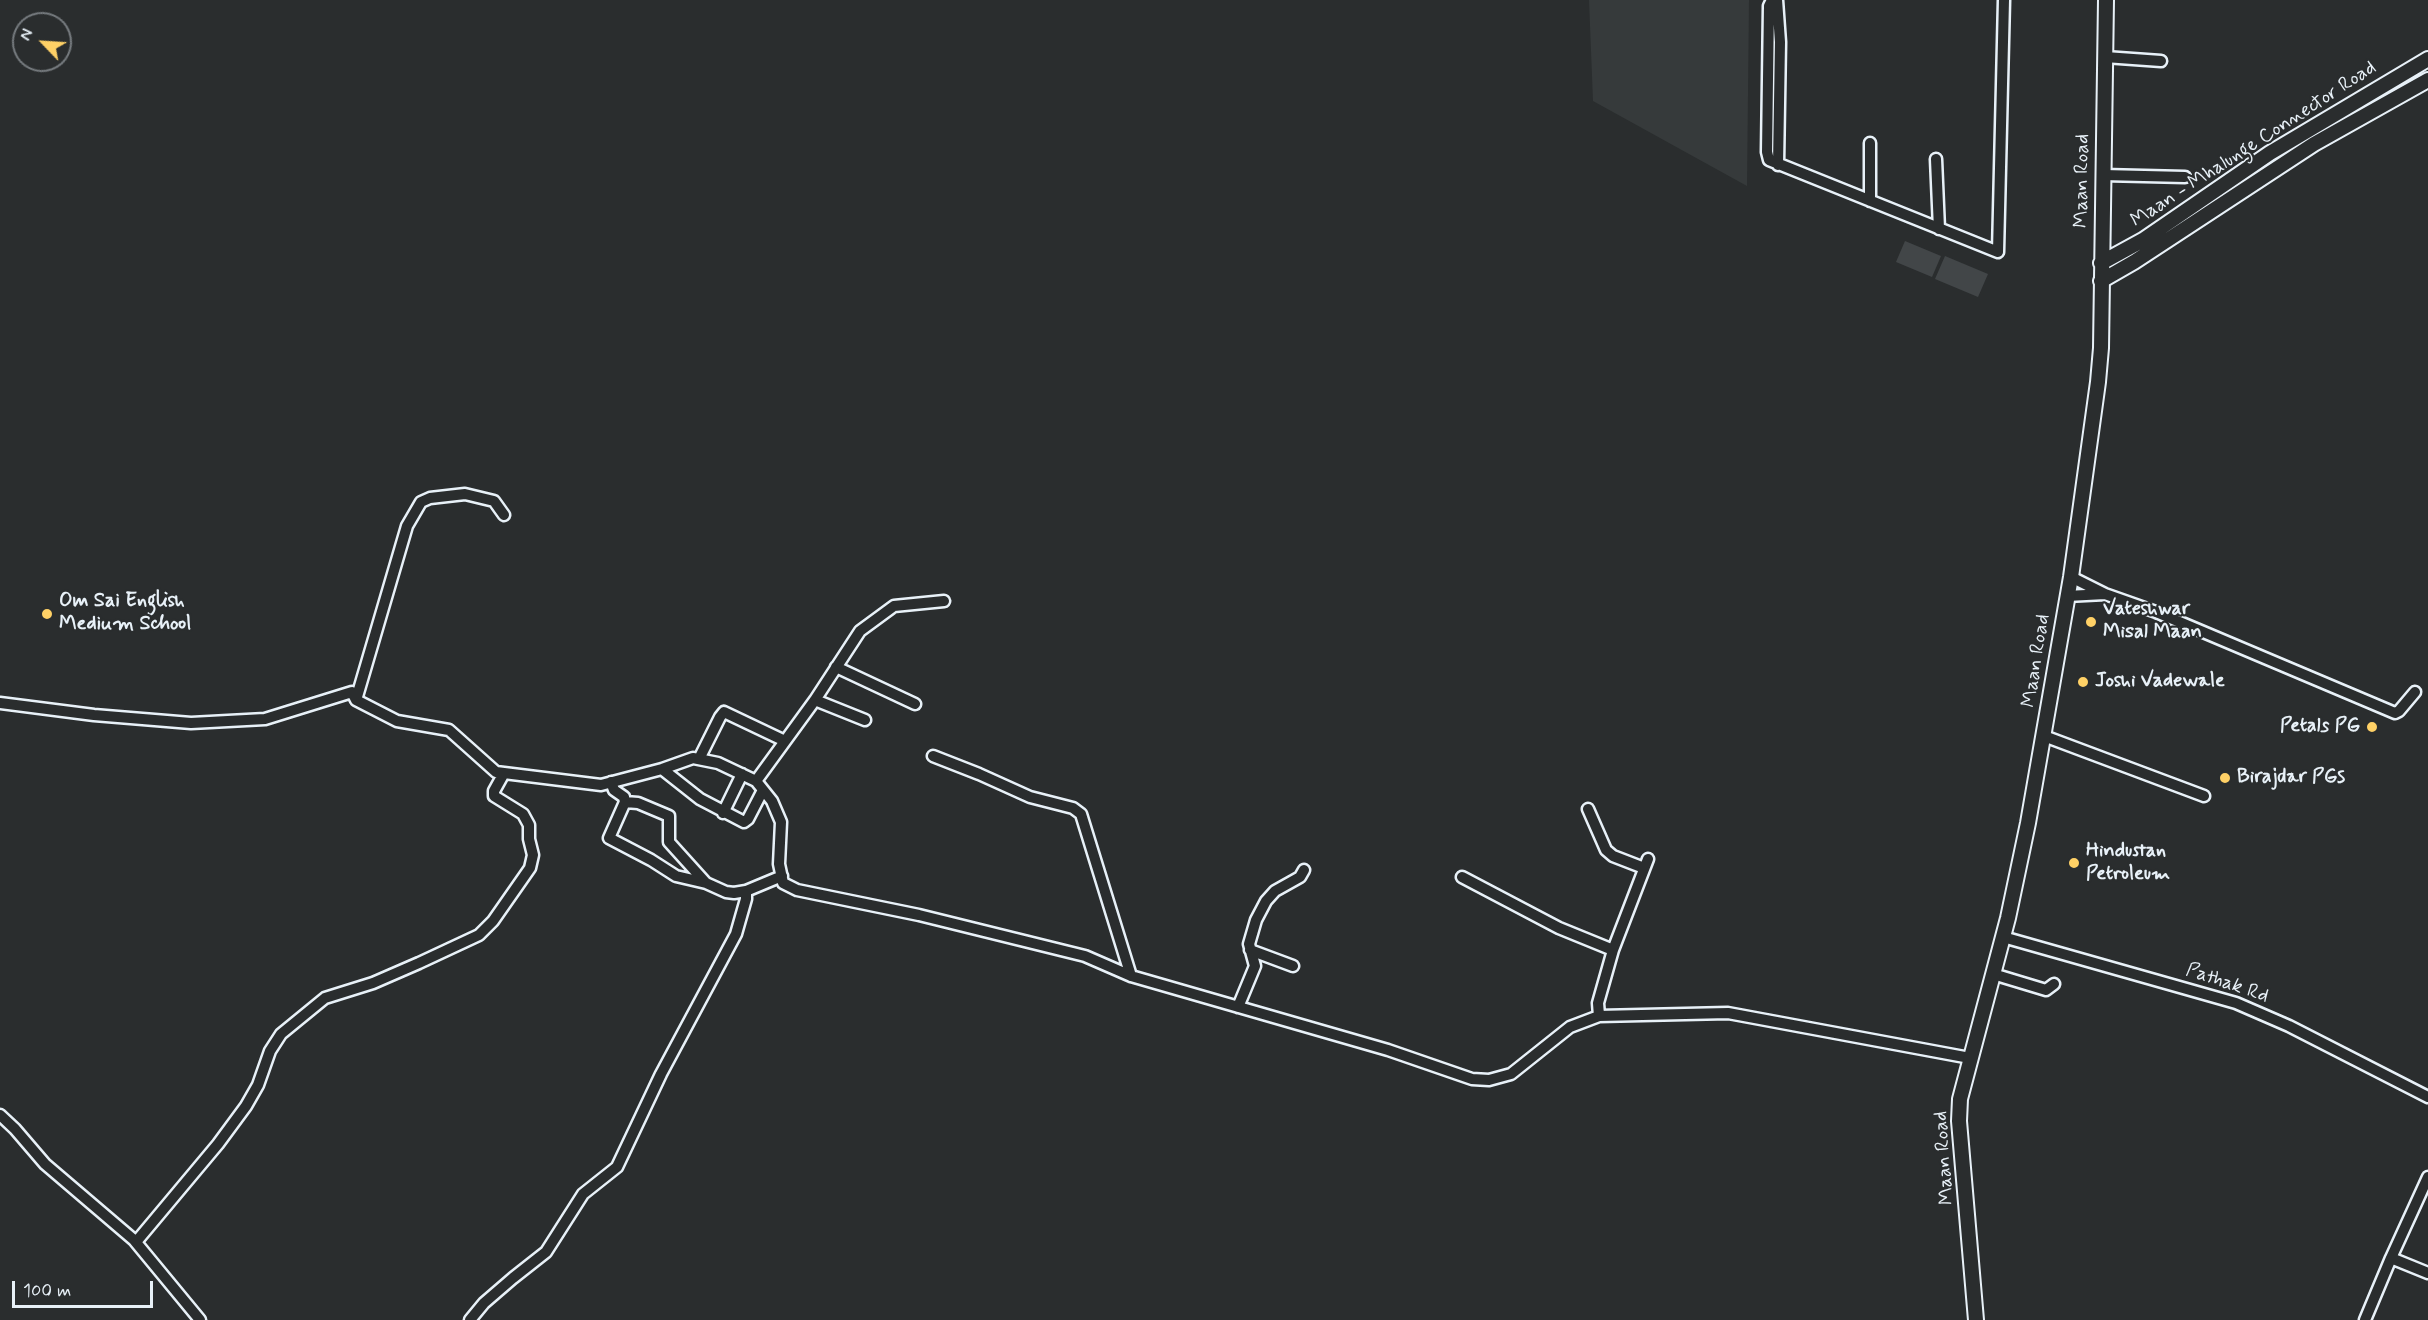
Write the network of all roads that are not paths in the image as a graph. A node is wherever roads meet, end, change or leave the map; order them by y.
1 (1772, 0) edge
2 (1777, 0) edge
3 (2004, 0) edge
4 (2106, 0) edge
5 (2105, 57) junction
6 (2428, 59) edge
7 (2161, 61) dead end
8 (2428, 80) edge
9 (2367, 95) junction
10 (2373, 111) junction
11 (1870, 143) dead end
12 (2284, 144) junction
13 (2292, 158) junction
14 (1936, 159) dead end
15 (1778, 165) junction
16 (2103, 175) junction
17 (2185, 177) dead end
18 (1870, 201) junction
19 (1939, 229) junction
20 (2101, 263) junction
21 (2101, 281) junction
22 (504, 514) dead end
23 (2071, 577) junction
24 (2105, 594) junction
25 (2067, 596) junction
26 (944, 601) dead end
27 (836, 667) junction
28 (2415, 692) dead end
29 (356, 700) junction
30 (816, 700) junction
31 (0, 703) edge
32 (915, 704) dead end
33 (865, 720) dead end
34 (2044, 736) junction
35 (785, 741) junction
36 (933, 756) dead end
37 (699, 759) junction
38 (662, 769) junction
39 (504, 773) junction
40 (742, 774) junction
41 (611, 782) junction
42 (759, 785) junction
43 (2204, 796) dead end
44 (625, 802) junction
45 (1588, 809) dead end
46 (723, 813) junction
47 (1304, 870) dead end
48 (782, 876) junction
49 (1462, 877) dead end
50 (706, 883) junction
51 (746, 891) junction
52 (2003, 937) junction
53 (1250, 950) junction
54 (1613, 950) junction
55 (1293, 966) dead end
56 (1993, 974) junction
57 (1131, 976) junction
58 (2054, 984) dead end
59 (1238, 1006) junction
60 (1599, 1016) junction
61 (1970, 1058) junction
62 (2428, 1096) edge
63 (0, 1115) edge
64 (2428, 1177) edge
65 (136, 1242) junction
66 (2391, 1258) junction
67 (2428, 1273) edge
68 (200, 1320) edge
69 (470, 1320) edge
70 (1976, 1320) edge
71 (2365, 1320) edge

1 - 15 street
2 - 15 street
3 - 19 street
4 - 5 main road, Maan Road
5 - 7 street
5 - 16 main road, Maan Road
6 - 9 main road, Maan - Mhalunge Connector Road
8 - 10 main road, Maan - Mhalunge Connector Road
9 - 10 main road
9 - 12 main road, Maan - Mhalunge Connector Road
10 - 13 main road, Maan - Mhalunge Connector Road
11 - 18 street
12 - 13 main road
12 - 20 main road, Maan - Mhalunge Connector Road
13 - 21 main road, Maan - Mhalunge Connector Road
14 - 19 street
15 - 18 street
16 - 17 street
16 - 20 main road, Maan Road
18 - 19 street
20 - 21 main road, Maan Road
21 - 23 main road, Maan Road
22 - 29 street
23 - 24 street
23 - 25 main road, Maan Road
24 - 25 street
24 - 28 street
25 - 34 main road, Maan Road
26 - 27 street
27 - 30 street
27 - 32 street
29 - 31 street
29 - 39 street
30 - 33 street
30 - 35 street
34 - 43 street
34 - 52 main road, Maan Road
35 - 37 street
35 - 42 street
36 - 57 street
37 - 38 street
37 - 40 street
38 - 41 street
38 - 46 street
39 - 41 street
39 - 65 street
40 - 42 street
40 - 46 street
41 - 44 street
42 - 46 street
42 - 48 street
44 - 50 street
44 - 50 street
45 - 54 street
47 - 53 street
48 - 51 street
48 - 57 street
49 - 54 street
50 - 51 street
51 - 69 street
52 - 56 main road, Maan Road
52 - 62 street, Pathak Rd
53 - 55 street
53 - 59 street
54 - 60 street
56 - 58 street
56 - 61 main road, Maan Road
57 - 59 street
59 - 60 street
60 - 61 street
61 - 70 main road, Maan Road
63 - 65 street
64 - 66 street
65 - 68 street
66 - 67 street
66 - 71 street

